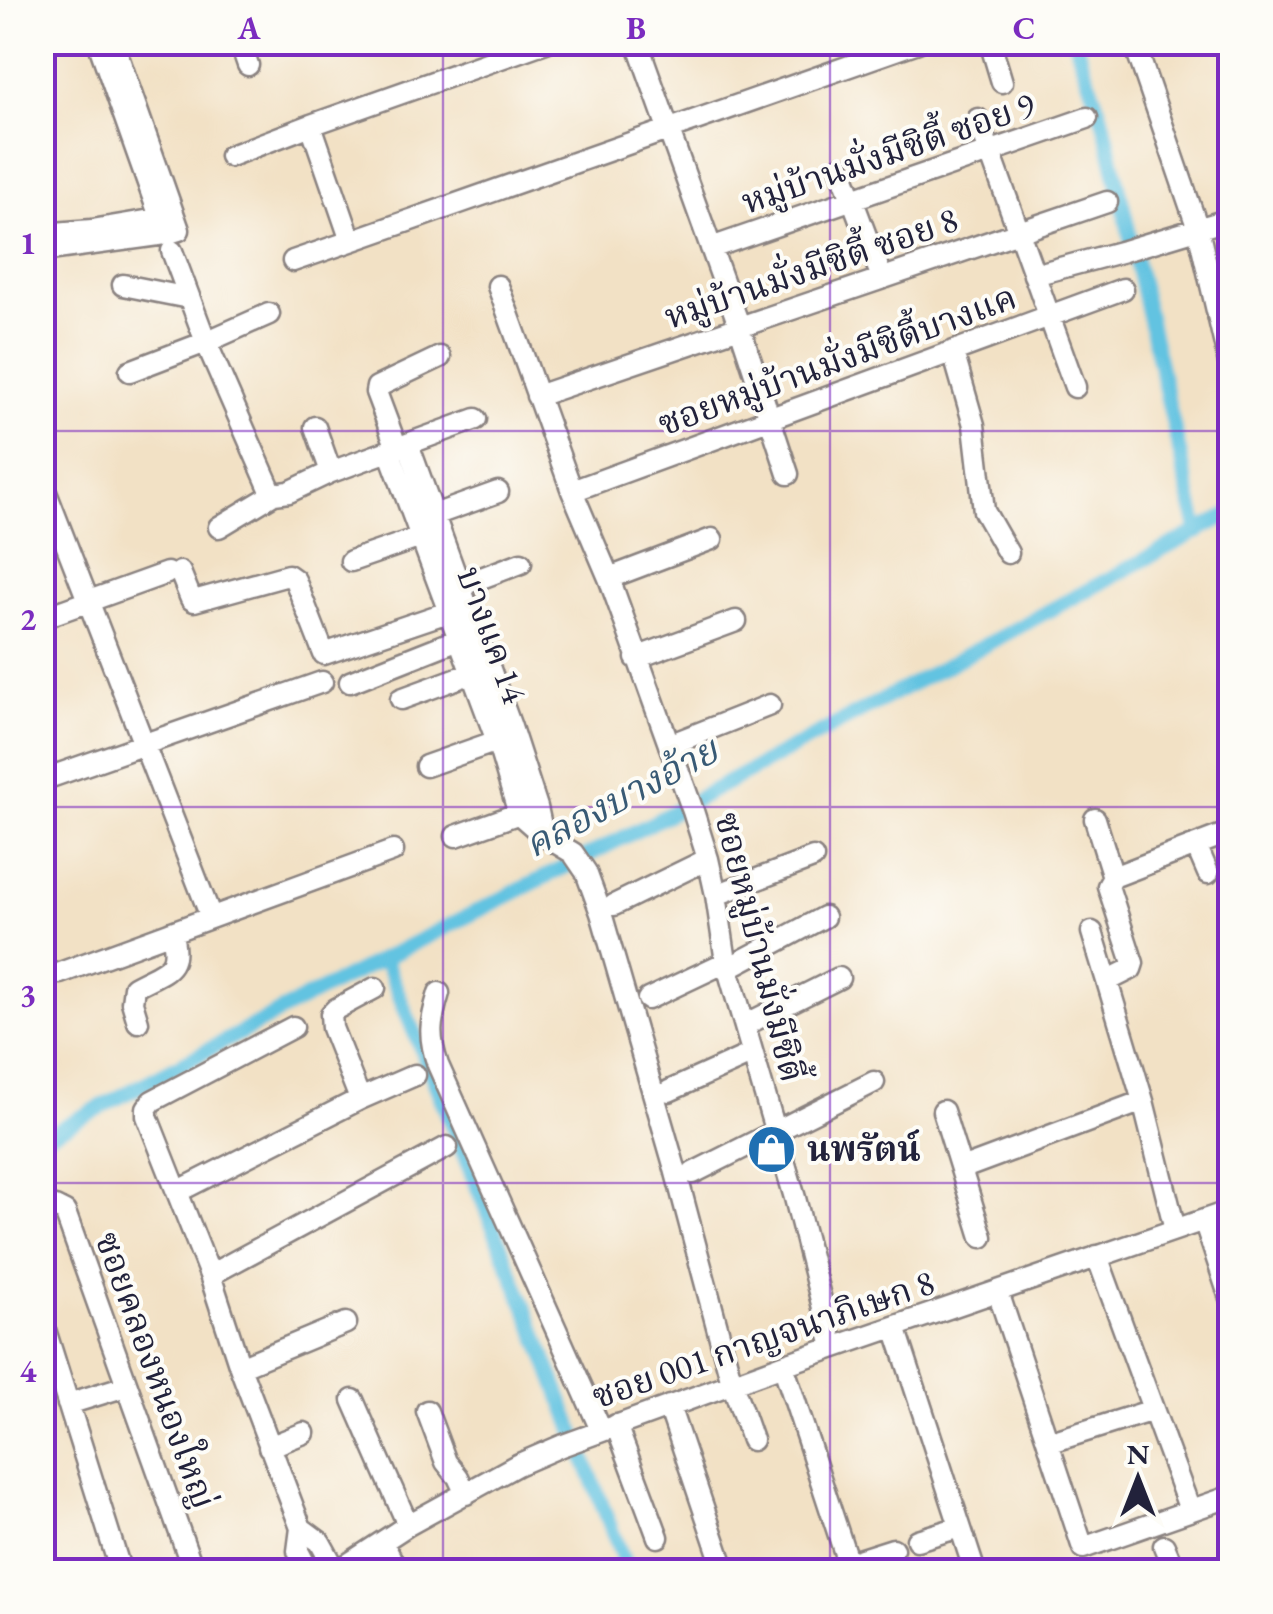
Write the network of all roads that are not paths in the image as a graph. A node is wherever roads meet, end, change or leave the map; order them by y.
1 (98, 42) edge
2 (113, 42) edge
3 (240, 42) edge
4 (546, 42) edge
5 (637, 42) edge
6 (918, 42) edge
7 (990, 42) edge
8 (1134, 42) edge
9 (248, 65) dead end
10 (1002, 82) dead end
11 (122, 92) junction
12 (1087, 118) dead end
13 (978, 119) dead end
14 (311, 124) junction
15 (668, 130) junction
16 (990, 152) junction
17 (230, 156) dead end
18 (840, 167) dead end
19 (853, 199) junction
20 (1107, 202) dead end
21 (1230, 219) edge
22 (1198, 229) junction
23 (168, 230) junction
24 (1017, 231) junction
25 (42, 234) edge
26 (351, 242) junction
27 (710, 248) junction
28 (42, 251) edge
29 (293, 261) dead end
30 (1034, 275) junction
31 (882, 278) junction
32 (122, 285) dead end
33 (498, 286) dead end
34 (1123, 290) dead end
35 (189, 298) junction
36 (269, 314) dead end
37 (1050, 317) junction
38 (740, 328) junction
39 (206, 342) junction
40 (954, 352) junction
41 (440, 357) dead end
42 (1230, 366) edge
43 (130, 370) dead end
44 (1075, 387) dead end
45 (536, 396) junction
46 (476, 419) dead end
47 (770, 419) junction
48 (315, 427) dead end
49 (398, 448) junction
50 (332, 472) junction
51 (788, 474) dead end
52 (42, 482) edge
53 (572, 490) junction
54 (498, 492) dead end
55 (274, 494) junction
56 (434, 515) junction
57 (219, 527) dead end
58 (422, 537) junction
59 (712, 539) dead end
60 (1008, 553) dead end
61 (351, 560) dead end
62 (521, 563) dead end
63 (608, 578) junction
64 (460, 586) junction
65 (89, 602) junction
66 (448, 612) junction
67 (42, 618) edge
68 (736, 621) dead end
69 (467, 636) junction
70 (636, 658) junction
71 (472, 673) junction
72 (322, 682) dead end
73 (350, 682) dead end
74 (401, 699) dead end
75 (770, 705) dead end
76 (501, 734) junction
77 (144, 744) junction
78 (668, 744) junction
79 (426, 766) dead end
80 (42, 780) edge
81 (528, 810) junction
82 (1095, 819) dead end
83 (1230, 832) edge
84 (456, 836) dead end
85 (1196, 846) junction
86 (393, 851) dead end
87 (708, 858) junction
88 (813, 858) dead end
89 (1208, 873) dead end
90 (1113, 877) junction
91 (716, 896) junction
92 (614, 905) dead end
93 (211, 917) junction
94 (824, 917) dead end
95 (171, 932) junction
96 (1092, 932) dead end
97 (727, 965) junction
98 (60, 974) dead end
99 (839, 978) dead end
100 (1107, 981) junction
101 (376, 988) dead end
102 (439, 994) dead end
103 (648, 998) dead end
104 (138, 1022) dead end
105 (745, 1025) junction
106 (293, 1026) dead end
107 (752, 1054) junction
108 (415, 1075) dead end
109 (874, 1082) dead end
110 (669, 1091) dead end
111 (360, 1100) junction
112 (1143, 1101) junction
113 (943, 1110) dead end
114 (775, 1133) junction
115 (447, 1147) dead end
116 (961, 1168) junction
117 (693, 1173) dead end
118 (177, 1192) junction
119 (42, 1206) edge
120 (1230, 1210) edge
121 (1204, 1220) junction
122 (1175, 1229) junction
123 (982, 1237) dead end
124 (1096, 1256) junction
125 (210, 1275) junction
126 (998, 1292) junction
127 (1230, 1298) edge
128 (42, 1320) edge
129 (346, 1323) dead end
130 (895, 1327) junction
131 (833, 1348) junction
132 (783, 1364) junction
133 (240, 1367) junction
134 (732, 1383) junction
135 (126, 1386) junction
136 (354, 1400) dead end
137 (68, 1404) junction
138 (668, 1406) junction
139 (1153, 1410) junction
140 (427, 1412) dead end
141 (609, 1428) junction
142 (304, 1433) dead end
143 (752, 1440) dead end
144 (1048, 1443) junction
145 (269, 1447) junction
146 (466, 1494) junction
147 (1229, 1497) edge
148 (1190, 1510) junction
149 (408, 1525) junction
150 (960, 1526) junction
151 (300, 1528) junction
152 (658, 1537) dead end
153 (917, 1540) dead end
154 (382, 1542) junction
155 (1164, 1546) dead end
156 (893, 1549) dead end
157 (364, 1564) edge
158 (850, 1567) edge
159 (121, 1572) edge
160 (194, 1572) edge
161 (309, 1572) edge
162 (336, 1572) edge
163 (398, 1572) edge
164 (725, 1572) edge
165 (976, 1572) edge
166 (1176, 1572) edge

1 - 11 street
2 - 11 street
3 - 9 street
4 - 14 street
5 - 15 street
6 - 15 street
7 - 10 street
8 - 22 street
11 - 23 street
12 - 16 street, หมู่บ้านมั่งมีซิตี้ ซอย 9
13 - 16 street
14 - 17 street
14 - 26 street
15 - 26 street
15 - 27 street
16 - 19 street, หมู่บ้านมั่งมีซิตี้ ซอย 9
16 - 24 street
18 - 19 street
19 - 27 street, หมู่บ้านมั่งมีซิตี้ ซอย 9
19 - 31 street
20 - 24 street, หมู่บ้านมั่งมีซิตี้ ซอย 8
21 - 22 street
22 - 30 street
22 - 42 street
23 - 25 street
23 - 28 street
23 - 35 street
24 - 30 street
24 - 31 street, หมู่บ้านมั่งมีซิตี้ ซอย 8
26 - 29 street
27 - 38 street
30 - 37 street
31 - 38 street, หมู่บ้านมั่งมีซิตี้ ซอย 8
32 - 35 street
33 - 45 street
34 - 37 street, ซอยหมู่บ้านมั่งมีซิตี้บางแค
35 - 39 street
36 - 39 street
37 - 40 street, ซอยหมู่บ้านมั่งมีซิตี้บางแค
37 - 44 street
38 - 45 street, หมู่บ้านมั่งมีซิตี้ ซอย 8
38 - 47 street
39 - 43 street
39 - 55 street
40 - 47 street, ซอยหมู่บ้านมั่งมีซิตี้บางแค
40 - 60 street
41 - 49 street
45 - 53 street
46 - 49 street
47 - 51 street
47 - 53 street, ซอยหมู่บ้านมั่งมีซิตี้บางแค
48 - 50 street
49 - 50 street
49 - 56 street, บางแค 14
49 - 58 street, บางแค 14
50 - 55 street
52 - 65 street
53 - 63 street
54 - 56 street
55 - 57 street
56 - 64 street, บางแค 14
58 - 61 street
58 - 66 street, บางแค 14
59 - 63 street
62 - 64 street
63 - 70 street
64 - 69 street, บางแค 14
65 - 66 street
65 - 67 street
65 - 77 street
66 - 69 street, บางแค 14
68 - 70 street
69 - 71 street, บางแค 14
69 - 73 street
69 - 76 street, บางแค 14
70 - 78 street
71 - 74 street
71 - 76 street, บางแค 14
72 - 77 street
75 - 78 street
76 - 79 street
76 - 81 street, บางแค 14
77 - 80 street
77 - 93 street
78 - 87 street, ซอยหมู่บ้านมั่งมีซิตี้
81 - 84 street
81 - 134 street, บางแค 14
82 - 90 street
83 - 85 street
85 - 89 street
85 - 90 street
86 - 93 street
87 - 91 street, ซอยหมู่บ้านมั่งมีซิตี้
87 - 92 street
88 - 91 street
90 - 100 street
91 - 97 street, ซอยหมู่บ้านมั่งมีซิตี้
93 - 95 street
94 - 97 street
95 - 98 street
95 - 104 street
96 - 100 street
97 - 103 street
97 - 105 street, ซอยหมู่บ้านมั่งมีซิตี้
99 - 105 street
100 - 112 street
101 - 111 street
102 - 141 street
105 - 107 street, ซอยหมู่บ้านมั่งมีซิตี้
106 - 118 street
107 - 110 street
107 - 114 street, ซอยหมู่บ้านมั่งมีซิตี้
108 - 111 street
109 - 114 street
111 - 118 street
112 - 116 street
112 - 122 street
113 - 116 street
114 - 117 street
114 - 131 street, ซอยหมู่บ้านมั่งมีซิตี้
115 - 125 street
116 - 123 street
118 - 125 street
119 - 135 street, ซอยคลองหนองใหญ่
120 - 121 street, ซอย 001 กาญจนาภิเษก 8
121 - 122 street, ซอย 001 กาญจนาภิเษก 8
121 - 127 street
122 - 124 street, ซอย 001 กาญจนาภิเษก 8
124 - 126 street, ซอย 001 กาญจนาภิเษก 8
124 - 139 street
125 - 133 street
126 - 130 street, ซอย 001 กาญจนาภิเษก 8
126 - 144 street
128 - 137 street
129 - 133 street
130 - 131 street, ซอย 001 กาญจนาภิเษก 8
130 - 150 street
131 - 132 street, ซอย 001 กาญจนาภิเษก 8
132 - 134 street, ซอย 001 กาญจนาภิเษก 8
132 - 158 street
133 - 145 street
134 - 138 street, ซอย 001 กาญจนาภิเษก 8
134 - 143 street
135 - 137 street
135 - 160 street, ซอยคลองหนองใหญ่
136 - 149 street
137 - 159 street
138 - 141 street, ซอย 001 กาญจนาภิเษก 8
138 - 164 street
139 - 144 street
139 - 148 street
140 - 146 street
141 - 146 street, ซอย 001 กาญจนาภิเษก 8
141 - 152 street
142 - 145 street
144 - 148 street
145 - 151 street
146 - 149 street, ซอย 001 กาญจนาภิเษก 8
147 - 148 street
149 - 154 street, ซอย 001 กาญจนาภิเษก 8
150 - 153 street
150 - 165 street
151 - 161 street
151 - 162 street
154 - 157 street, ซอย 001 กาญจนาภิเษก 8
154 - 163 street
155 - 166 street
156 - 158 street
157 - 162 street, ซอย 001 กาญจนาภิเษก 8

